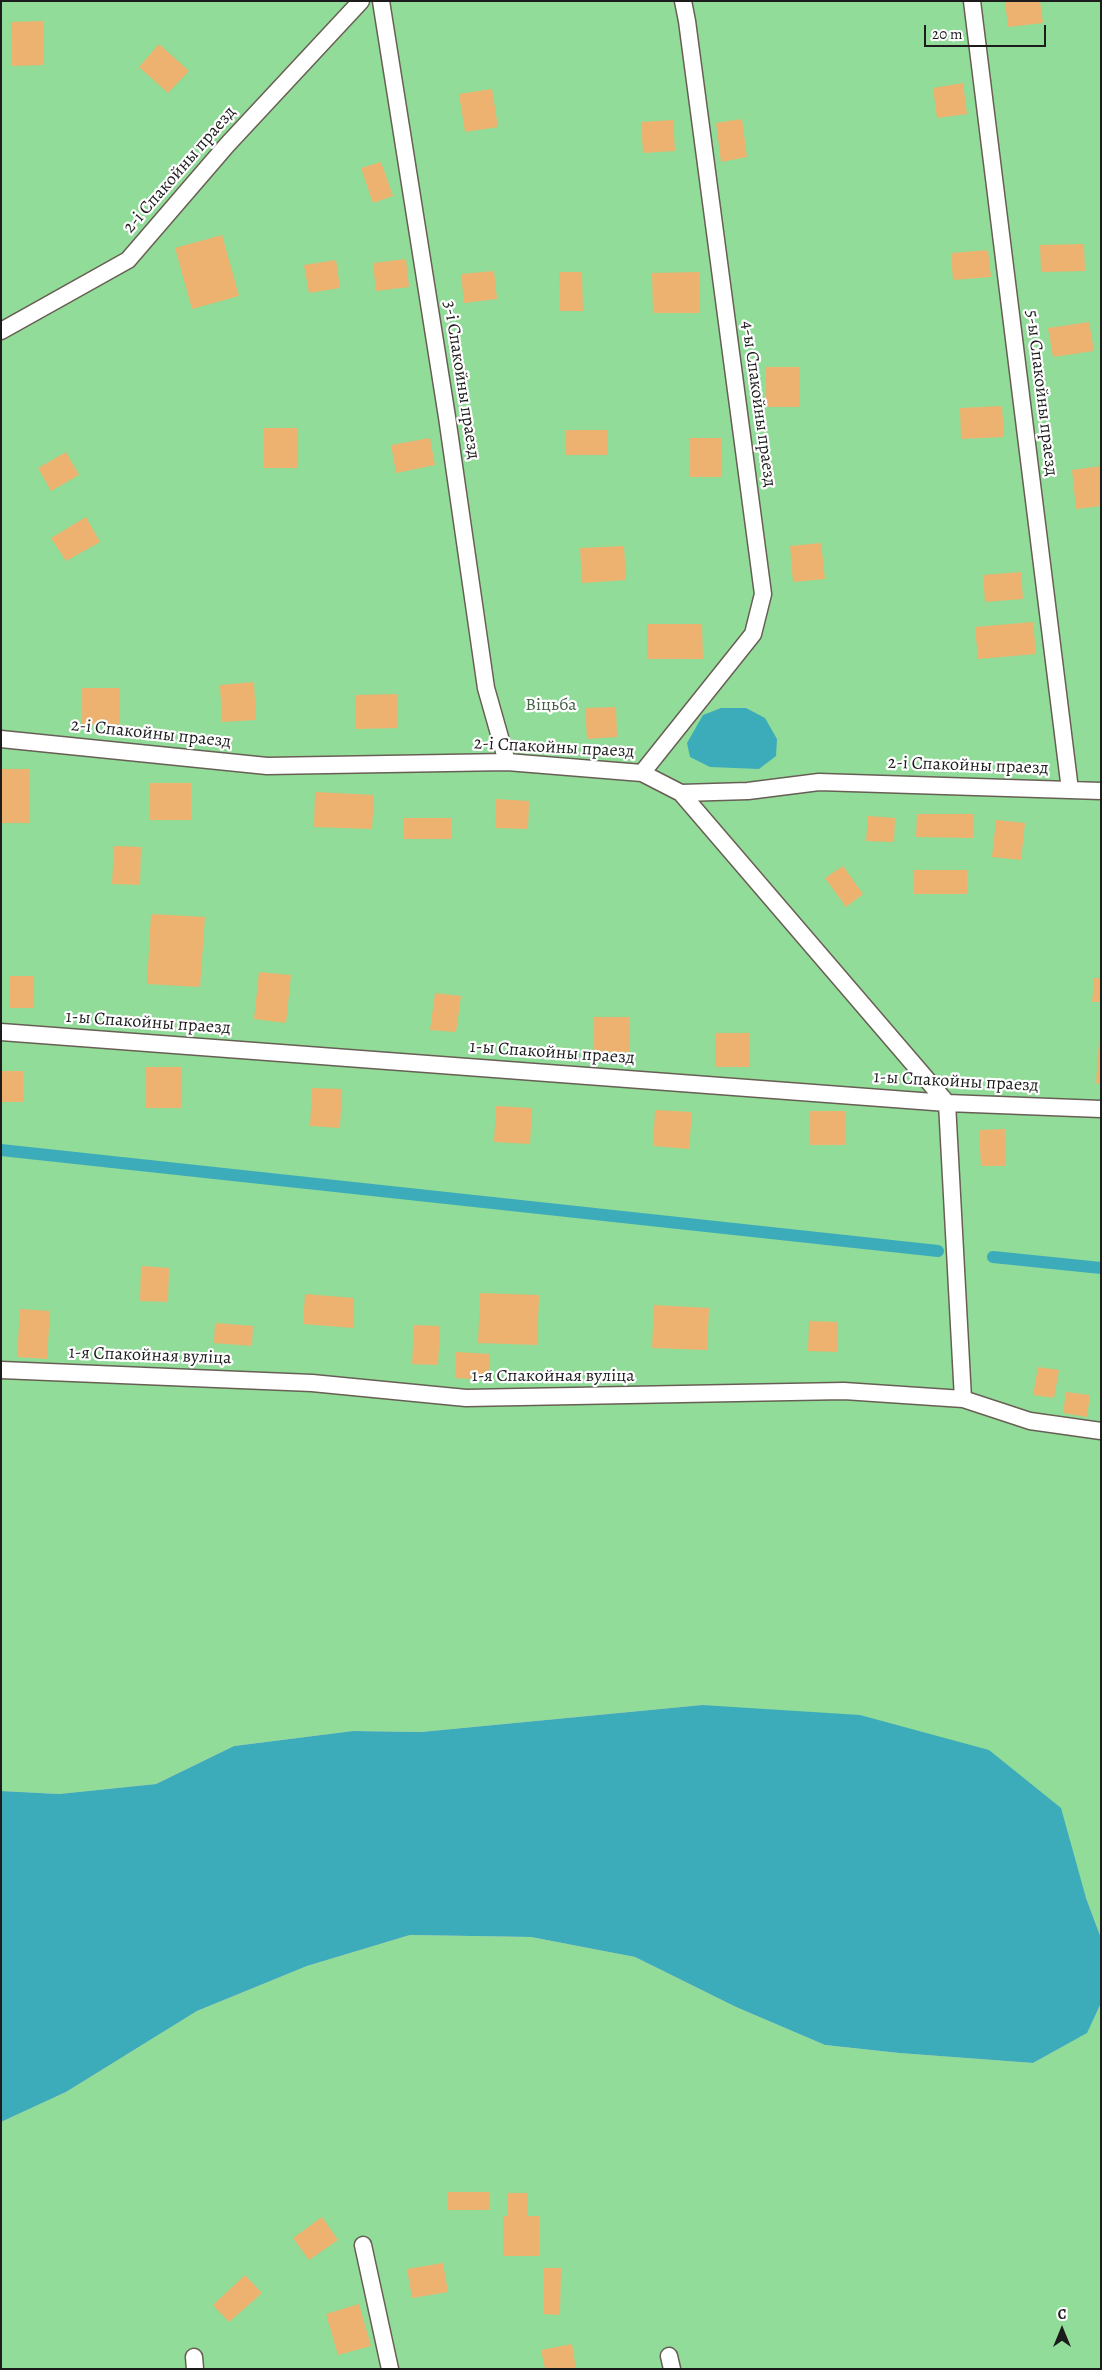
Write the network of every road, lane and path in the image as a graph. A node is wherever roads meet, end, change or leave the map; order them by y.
1 (361, 1) edge
2 (381, 1) edge
3 (683, 1) edge
4 (972, 1) edge
5 (1, 331) edge
6 (1, 739) edge
7 (507, 762) junction
8 (642, 773) junction
9 (1070, 790) junction
10 (1101, 791) edge
11 (681, 793) junction
12 (1, 1032) edge
13 (947, 1103) junction
14 (1101, 1109) edge
15 (1, 1370) edge
16 (963, 1399) junction
17 (1101, 1431) edge
18 (363, 2245) dead end
19 (390, 2369) edge

1 - 5 lane, 2-і Спакойны праезд
2 - 7 lane, 3-і Спакойны праезд
3 - 8 lane, 4-ы Спакойны праезд
4 - 9 lane, 5-ы Спакойны праезд
6 - 7 lane, 2-і Спакойны праезд
7 - 8 lane, 2-і Спакойны праезд
8 - 11 lane, 2-і Спакойны праезд
9 - 10 lane, 2-і Спакойны праезд
9 - 11 lane, 2-і Спакойны праезд
11 - 13 lane
12 - 13 lane, 1-ы Спакойны праезд
13 - 14 lane, 1-ы Спакойны праезд
13 - 16 lane
15 - 16 lane, 1-я Спакойная вуліца
16 - 17 lane, 1-я Спакойная вуліца
18 - 19 lane

